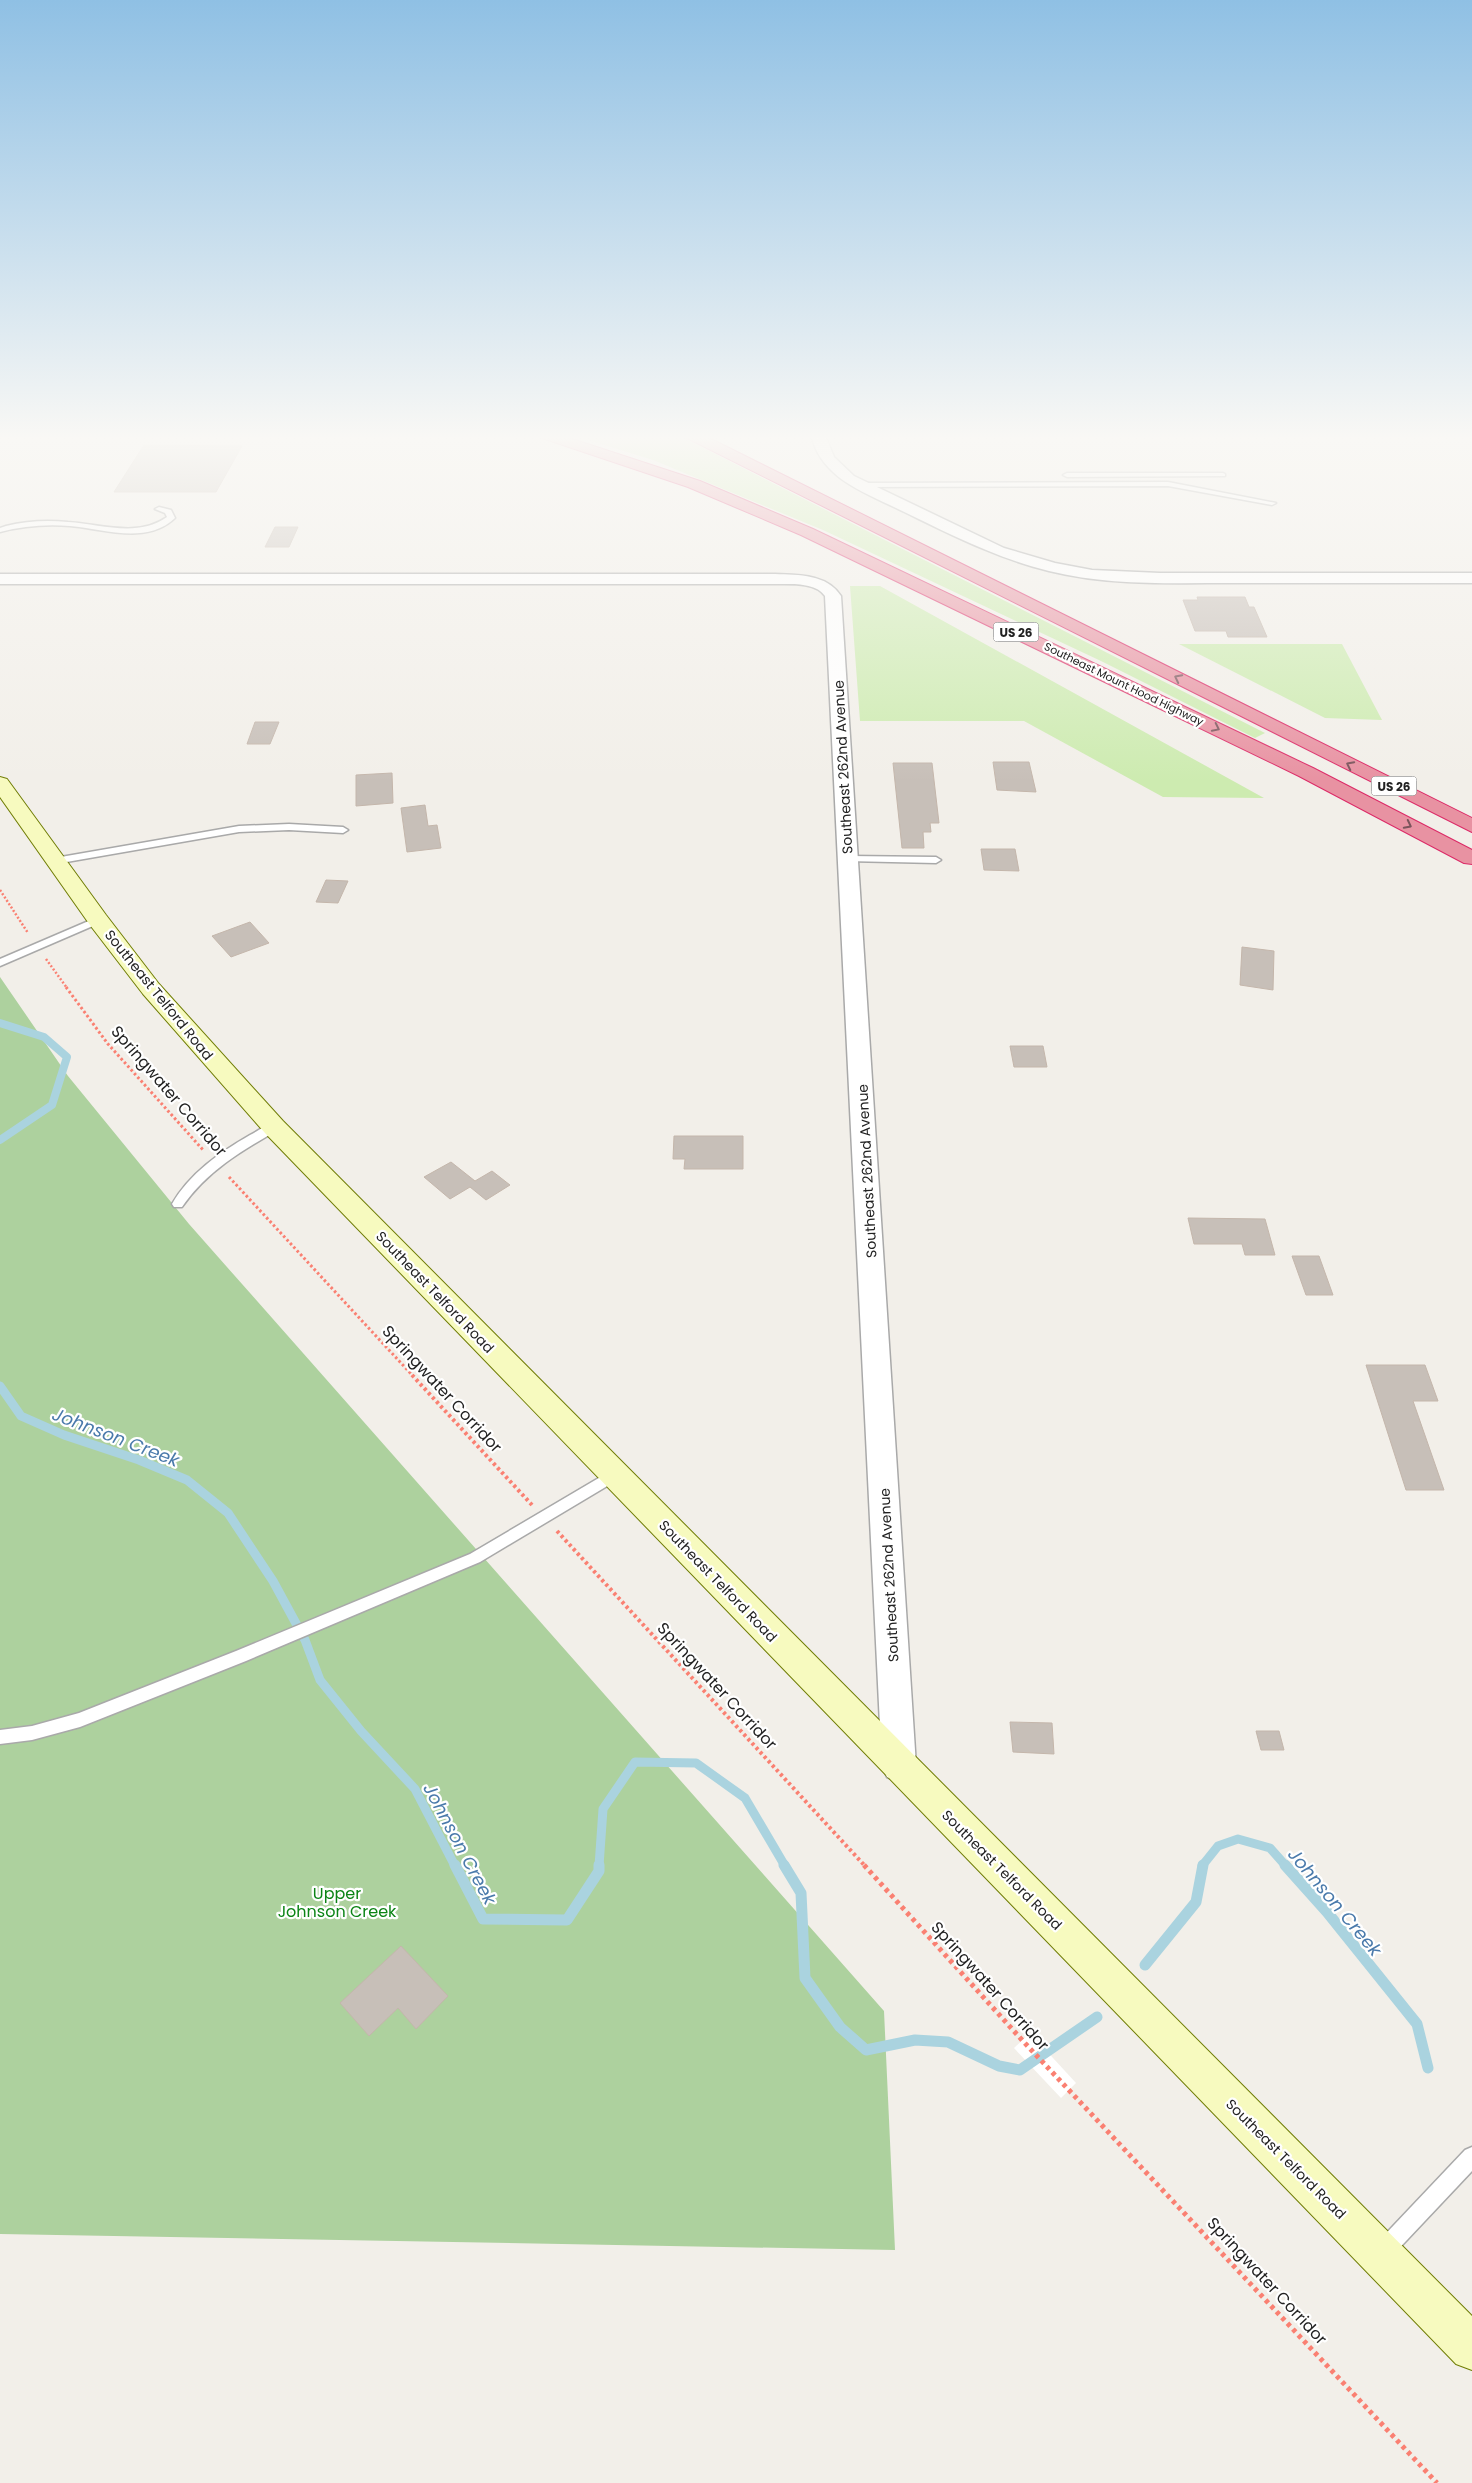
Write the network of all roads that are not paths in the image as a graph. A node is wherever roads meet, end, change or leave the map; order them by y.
1 (843, 551) edge
2 (925, 551) edge
3 (998, 551) edge
4 (1472, 578) edge
5 (0, 579) edge
6 (1306, 772) junction
7 (0, 782) edge
8 (1472, 826) edge
9 (343, 830) dead end
10 (1472, 840) edge
11 (1472, 858) edge
12 (849, 859) junction
13 (936, 860) dead end
14 (55, 861) junction
15 (98, 920) junction
16 (0, 963) edge
17 (274, 1127) junction
18 (178, 1204) dead end
19 (614, 1475) junction
20 (0, 1738) edge
21 (899, 1766) junction
22 (1472, 2157) edge
23 (1380, 2255) junction
24 (1472, 2348) edge

1 -> 6 highway, Southeast Mount Hood Highway / US 26
8 -> 2 highway, US 26
3 - 4 street
5 - 12 street, Southeast 262nd Avenue
6 - 10 highway
6 -> 11 highway, Southeast Mount Hood Highway / US 26
7 - 14 street, Southeast Telford Road
9 - 14 lane
12 - 13 lane
12 - 21 street, Southeast 262nd Avenue
14 - 15 street, Southeast Telford Road
15 - 16 lane
15 - 17 street, Southeast Telford Road
17 - 18 lane
17 - 19 street, Southeast Telford Road
19 - 20 lane
19 - 21 street, Southeast Telford Road
21 - 23 street, Southeast Telford Road
22 - 23 lane
23 - 24 street, Southeast Telford Road

